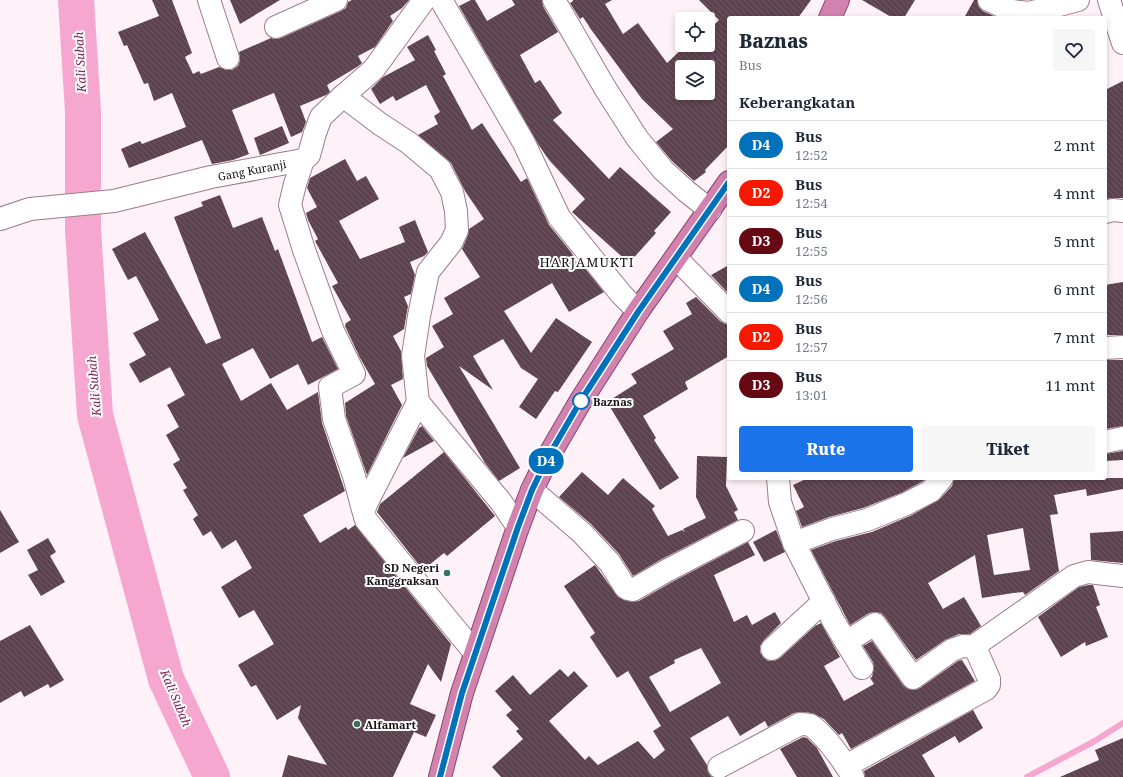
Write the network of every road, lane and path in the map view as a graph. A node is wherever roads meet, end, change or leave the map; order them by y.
1 (209, 0) edge
2 (336, 0) edge
3 (424, 0) edge
4 (441, 0) edge
5 (554, 0) edge
6 (838, 0) edge
7 (989, 0) edge
8 (1078, 0) edge
9 (1109, 0) edge
10 (831, 16) edge
11 (276, 27) dead end
12 (1123, 43) edge
13 (228, 58) dead end
14 (343, 96) junction
15 (303, 160) junction
16 (727, 185) edge
17 (710, 210) junction
18 (1123, 211) edge
19 (1107, 212) edge
20 (0, 219) edge
21 (676, 258) junction
22 (727, 310) edge
23 (638, 312) junction
24 (1123, 347) edge
25 (1107, 348) edge
26 (418, 402) junction
27 (1123, 438) edge
28 (1107, 442) edge
29 (778, 480) edge
30 (940, 480) edge
31 (532, 490) junction
32 (364, 510) junction
33 (518, 527) junction
34 (744, 532) dead end
35 (794, 544) junction
36 (1123, 576) edge
37 (824, 601) junction
38 (846, 642) junction
39 (975, 647) junction
40 (772, 649) dead end
41 (475, 653) junction
42 (862, 668) dead end
43 (719, 767) dead end
44 (850, 772) edge
45 (440, 777) edge

1 - 13 street
2 - 11 street
3 - 14 street
4 - 23 street
5 - 17 street
6 - 10 highway
7 - 8 street
9 - 12 street
14 - 15 street
14 - 26 street
15 - 20 street, Gang Kuranji
15 - 32 street
16 - 17 highway
17 - 21 highway
18 - 19 street
21 - 22 street
21 - 23 highway
23 - 31 highway
24 - 25 street
26 - 32 street
26 - 33 street
27 - 28 street
29 - 35 street
30 - 35 street
31 - 33 highway
31 - 34 street
32 - 41 street
33 - 41 highway
35 - 37 street
36 - 39 street
37 - 38 street
37 - 40 street
38 - 39 street
38 - 42 street
39 - 44 street
41 - 45 highway
43 - 44 street

